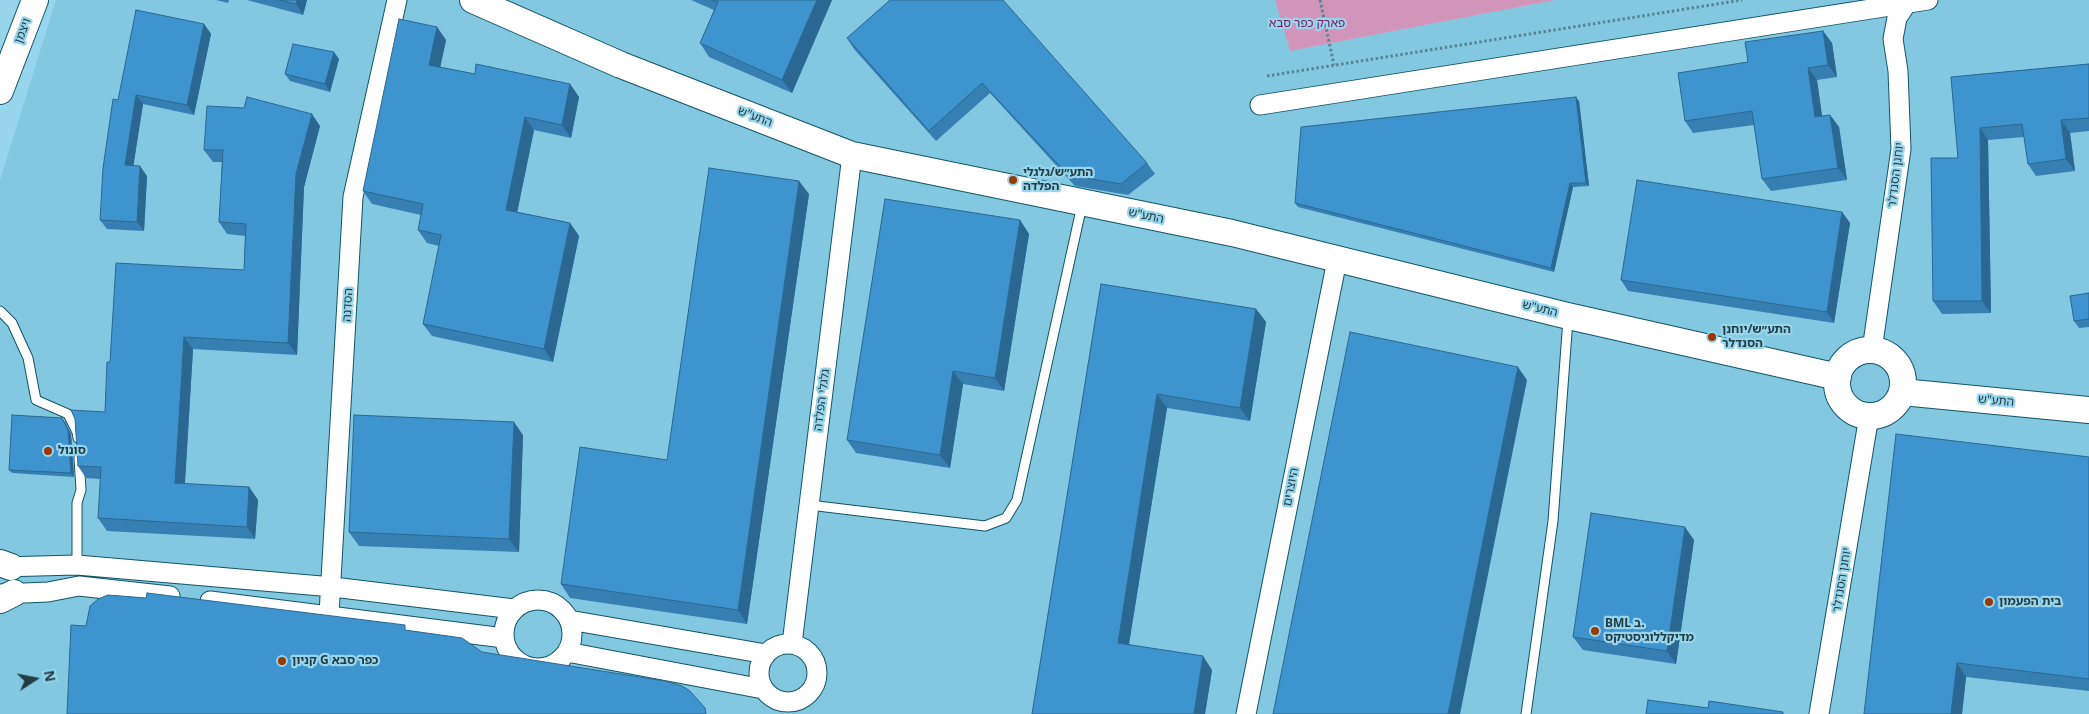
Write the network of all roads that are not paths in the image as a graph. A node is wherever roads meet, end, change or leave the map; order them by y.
1 (35, 0) edge
2 (397, 0) edge
3 (473, 0) edge
4 (1928, 0) edge
5 (1907, 3) junction
6 (0, 91) edge
7 (1260, 105) dead end
8 (852, 156) junction
9 (1083, 203) junction
10 (1336, 260) junction
11 (0, 310) edge
12 (1568, 316) junction
13 (1872, 350) junction
14 (1838, 377) junction
15 (1902, 392) junction
16 (2089, 410) edge
17 (1869, 416) junction
18 (809, 505) junction
19 (77, 565) junction
20 (4, 566) edge
21 (333, 587) junction
22 (48, 592) junction
23 (5, 596) edge
24 (514, 609) junction
25 (330, 614) junction
26 (569, 620) junction
27 (504, 638) junction
28 (792, 644) junction
29 (567, 652) junction
30 (766, 654) junction
31 (763, 689) junction
32 (785, 708) edge
33 (1246, 714) edge
34 (1526, 714) edge
35 (1819, 714) edge

1 - 6 street, ויצמן
2 - 21 street, הסדנה
3 - 8 street, התע"ש
4 - 5 street
5 - 7 street
5 - 13 street, יוחנן הסנדלר
8 - 9 street, התע"ש
8 - 18 street, גלגלי הפלדה
9 - 10 street, התע"ש
9 - 18 lane
10 - 12 street, התע"ש
10 - 33 street, היוצרים
11 - 19 lane
12 - 14 street, התע"ש
12 - 34 lane
13 - 14 street
13 - 15 street
14 - 17 street
15 - 16 street, התע"ש
15 - 17 street
17 - 35 street, יוחנן הסנדלר
18 - 28 street, גלגלי הפלדה
19 - 20 street
19 - 21 street
19 - 22 street
21 - 24 street
21 - 25 street, הסדנה
22 - 23 street
22 - 25 street
24 - 26 street
24 - 27 street
25 - 27 street
26 - 29 street
26 - 30 street
27 - 29 street
28 - 30 street
28 - 32 street
29 - 31 street
30 - 31 street
31 - 32 street

